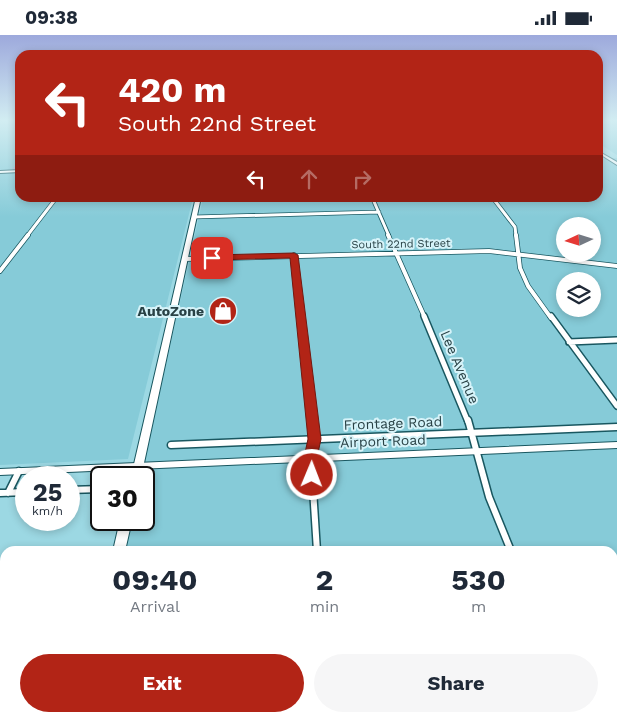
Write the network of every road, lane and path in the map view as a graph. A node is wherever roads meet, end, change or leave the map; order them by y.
1 (603, 156) edge
2 (603, 160) edge
3 (608, 160) junction
4 (617, 165) edge
5 (15, 171) edge
6 (0, 172) edge
7 (53, 202) edge
8 (198, 202) edge
9 (374, 202) edge
10 (496, 202) edge
11 (379, 213) junction
12 (194, 217) junction
13 (396, 253) junction
14 (519, 253) junction
15 (294, 255) junction
16 (185, 259) junction
17 (617, 266) edge
18 (0, 271) edge
19 (617, 340) edge
20 (569, 342) junction
21 (617, 406) edge
22 (617, 427) edge
23 (472, 433) junction
24 (315, 439) junction
25 (171, 445) dead end
26 (617, 445) edge
27 (476, 451) junction
28 (311, 458) junction
29 (138, 466) joint
30 (15, 471) edge
31 (0, 472) edge
32 (15, 478) edge
33 (0, 493) edge
34 (8, 493) junction
35 (15, 493) edge
36 (124, 531) edge
37 (120, 546) edge
38 (317, 546) edge
39 (509, 546) edge

1 - 3 main road
2 - 3 main road
3 - 4 main road
5 - 6 main road
7 - 18 street
8 - 12 main road
9 - 11 street, Lee Avenue
10 - 14 street
11 - 12 street
11 - 13 street, Lee Avenue
12 - 16 main road
13 - 14 street, South 22nd Street
13 - 15 street, South 22nd Street
13 - 23 street, Lee Avenue
14 - 17 street, South 22nd Street
14 - 20 street
15 - 16 street, South 22nd Street
15 - 24 street
16 - 29 main road
19 - 20 street
20 - 21 street
22 - 23 street, Frontage Road
23 - 24 street, Frontage Road
23 - 27 street, Lee Avenue
24 - 25 street, Frontage Road
24 - 28 street
26 - 27 main road, Airport Road
27 - 28 main road, Airport Road
27 - 39 street, Lee Avenue
28 - 29 main road, Airport Road
28 - 38 street
30 - 31 main road, Airport Road
32 - 34 street
33 - 34 street
34 - 35 street
36 - 37 main road

